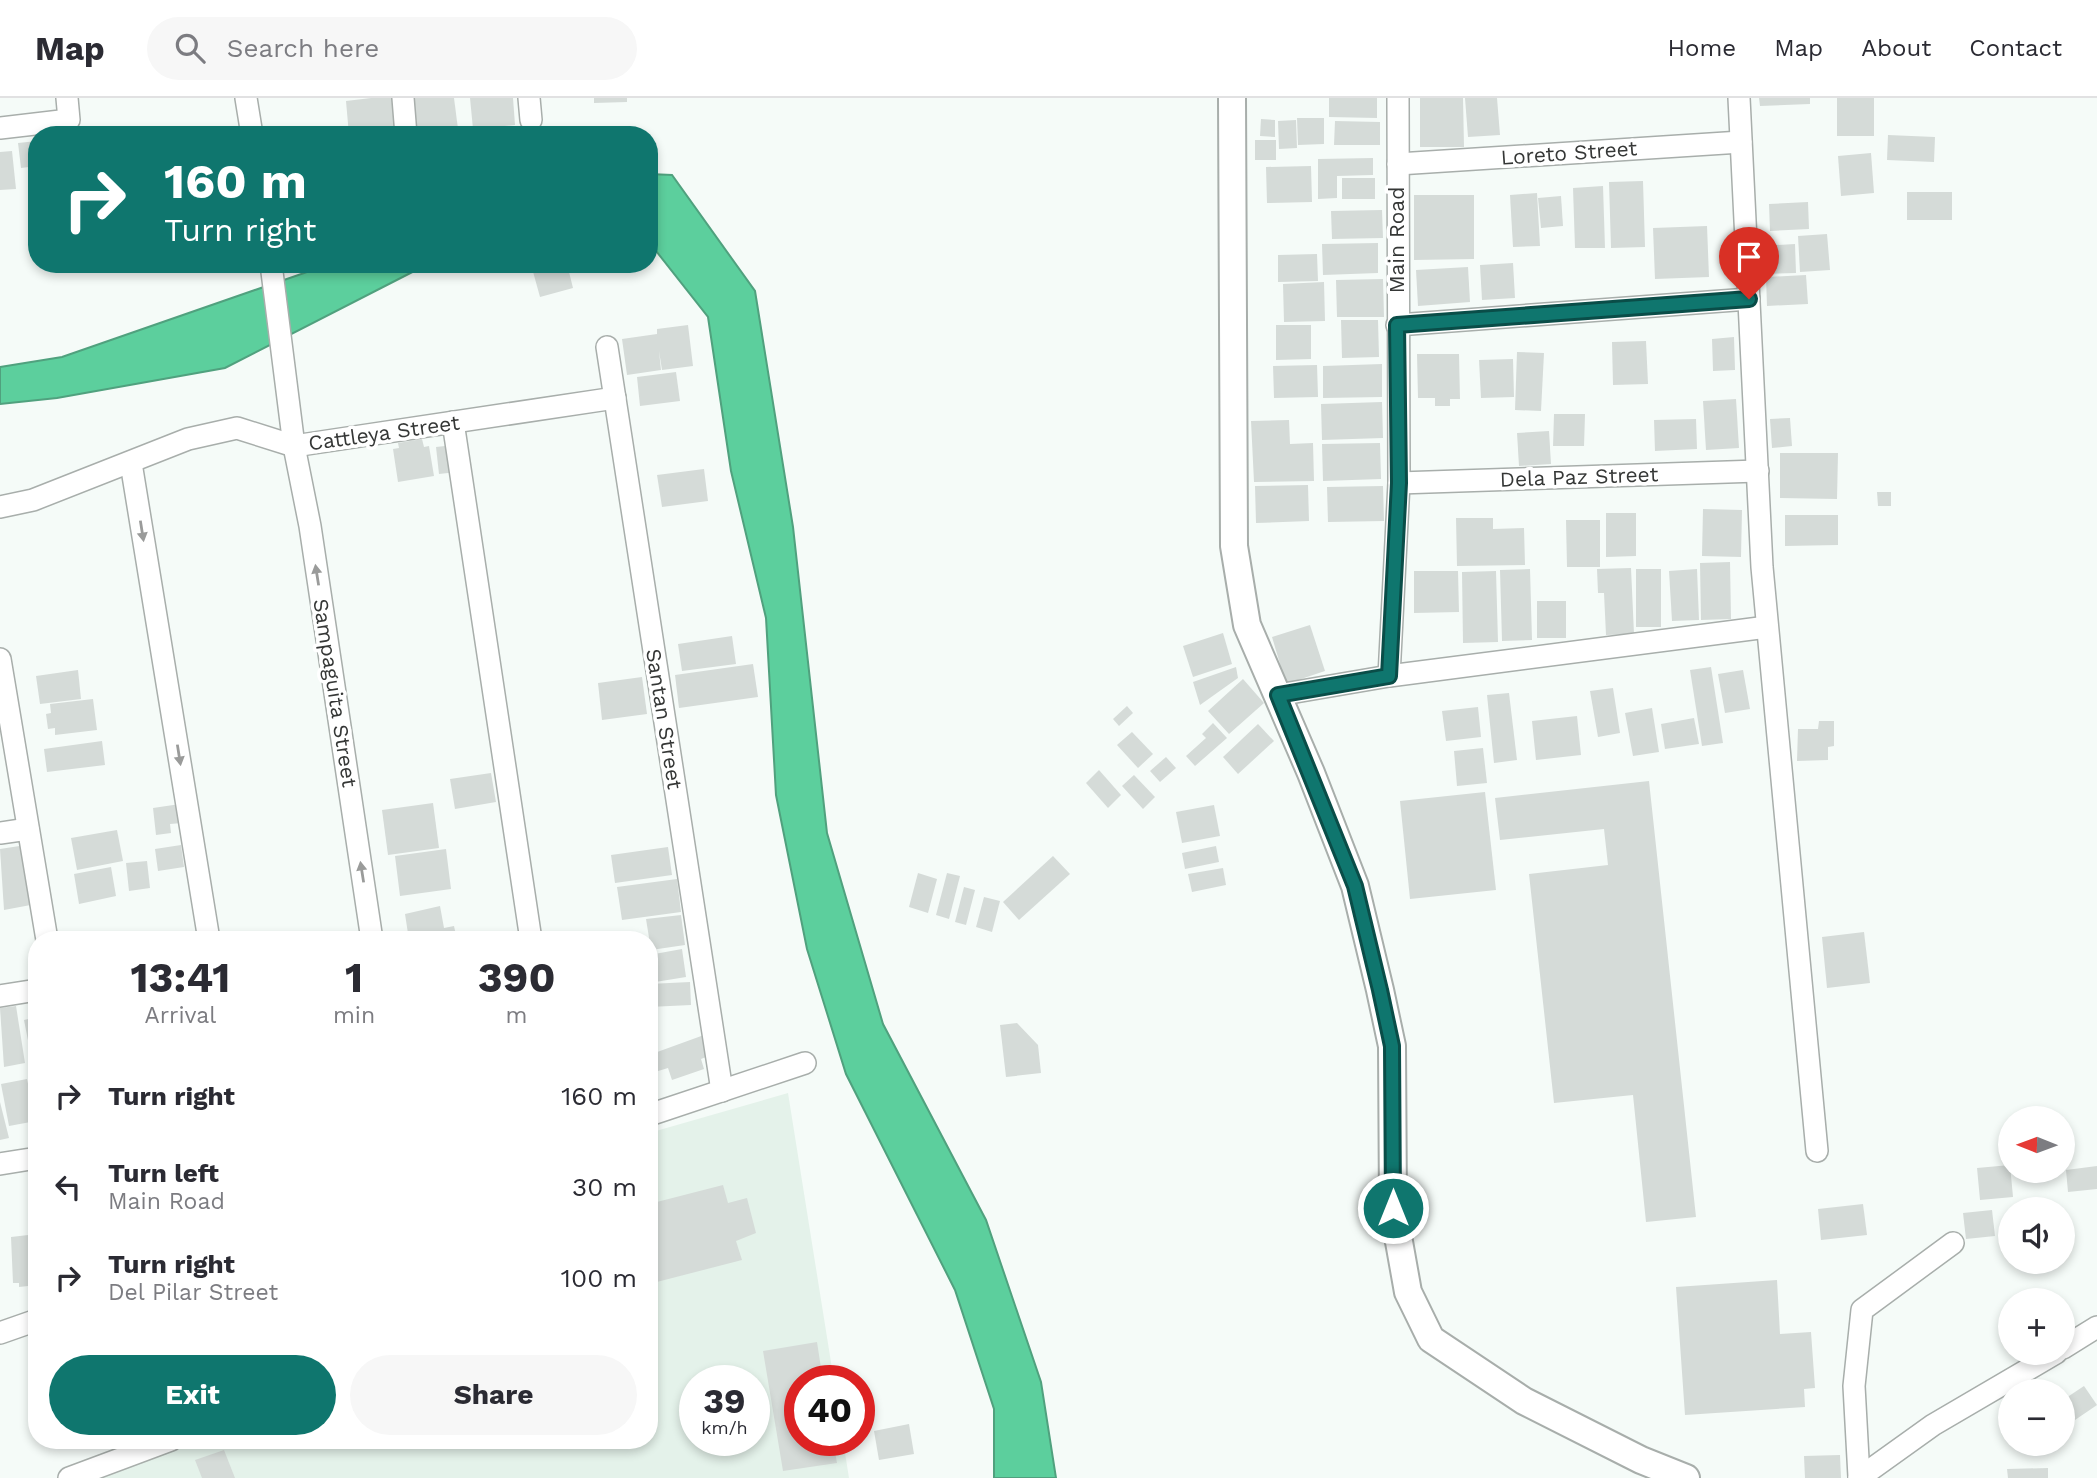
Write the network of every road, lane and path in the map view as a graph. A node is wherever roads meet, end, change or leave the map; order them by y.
1 (67, 98) edge
2 (246, 98) edge
3 (403, 98) edge
4 (529, 98) edge
5 (1232, 98) edge
6 (1398, 98) edge
7 (1739, 98) edge
8 (531, 120) dead end
9 (250, 126) edge
10 (405, 126) edge
11 (0, 128) edge
12 (1741, 142) junction
13 (1398, 164) junction
14 (272, 273) edge
15 (1749, 299) junction
16 (1397, 325) junction
17 (607, 347) dead end
18 (615, 398) junction
19 (453, 422) junction
20 (294, 446) junction
21 (131, 463) junction
22 (1758, 471) junction
23 (1399, 483) junction
24 (0, 507) edge
25 (1767, 627) junction
26 (1, 670) edge
27 (1389, 676) junction
28 (1278, 695) junction
29 (29, 829) junction
30 (0, 833) edge
31 (46, 931) edge
32 (208, 931) edge
33 (371, 931) edge
34 (530, 931) edge
35 (28, 991) edge
36 (0, 996) edge
37 (805, 1063) dead end
38 (722, 1091) junction
39 (658, 1112) edge
40 (1817, 1152) dead end
41 (28, 1159) edge
42 (0, 1164) edge
43 (1953, 1243) dead end
44 (28, 1323) edge
45 (2097, 1328) edge
46 (0, 1333) edge
47 (2075, 1341) edge
48 (2036, 1365) edge
49 (146, 1449) edge
50 (1859, 1477) edge
51 (69, 1478) edge
52 (1686, 1478) edge

1 - 11 street
2 - 9 street
3 - 10 street
4 - 8 street
5 - 28 street
6 - 13 street, Main Road
7 - 12 street
12 - 13 street, Loreto Street
12 - 15 street
13 - 16 street, Main Road
14 - 20 street, Sampaguita Street
15 - 16 street
15 - 22 street
16 - 23 street, Main Road
17 - 18 street, Santan Street
18 - 19 street, Cattleya Street
18 - 38 street, Santan Street
19 - 20 street, Cattleya Street
19 - 34 street
20 - 21 street, Cattleya Street
33 -> 20 street, Sampaguita Street
21 - 24 street, Cattleya Street
21 -> 32 street
22 - 23 street, Dela Paz Street
22 - 25 street
23 - 27 street, Main Road
25 - 27 street
25 - 40 street
26 - 29 street
27 - 28 street
28 - 52 street
29 - 30 street
29 - 31 street
35 - 36 street
37 - 38 street
38 - 39 street
41 - 42 street
43 - 50 street
44 - 46 street
45 - 47 street
48 - 50 street
49 - 51 street

